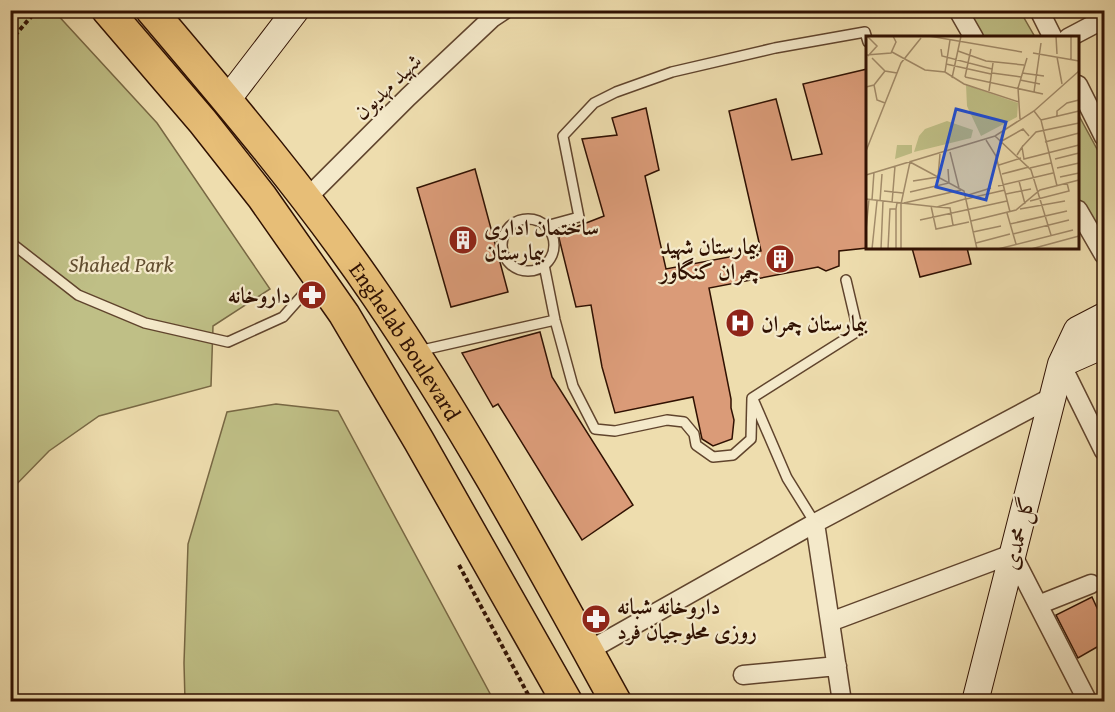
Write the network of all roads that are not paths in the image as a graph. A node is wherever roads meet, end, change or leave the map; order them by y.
1 (106, 10) edge
2 (151, 10) edge
3 (296, 10) edge
4 (958, 10) edge
5 (1039, 10) edge
6 (495, 13) edge
7 (1104, 20) edge
8 (973, 36) edge
9 (1052, 36) edge
10 (1072, 36) edge
11 (866, 37) edge
12 (1079, 89) edge
13 (227, 100) junction
14 (1104, 137) edge
15 (306, 199) junction
16 (1079, 213) edge
17 (546, 226) junction
18 (10, 242) edge
19 (1104, 255) edge
20 (544, 265) junction
21 (318, 277) junction
22 (846, 280) dead end
23 (1104, 316) edge
24 (555, 320) junction
25 (1104, 345) edge
26 (413, 352) junction
27 (1061, 364) junction
28 (1052, 397) junction
29 (752, 398) junction
30 (1104, 451) edge
31 (815, 523) junction
32 (1012, 554) junction
33 (1091, 584) dead end
34 (1038, 605) junction
35 (830, 622) junction
36 (588, 651) junction
37 (837, 666) junction
38 (743, 675) dead end
39 (567, 702) edge
40 (616, 702) edge
41 (842, 702) edge
42 (975, 702) edge
43 (1088, 702) edge

1 - 21 main road, Enghelab Boulevard
2 - 13 main road, Enghelab Boulevard
3 - 13 street
4 - 8 street
5 - 9 street
6 - 15 street, شهید مهدیون
7 - 10 street
11 - 17 lane
12 - 14 street
13 - 15 main road, Enghelab Boulevard
15 - 26 main road, Enghelab Boulevard
16 - 19 street
17 - 20 lane
17 - 20 lane
18 - 21 lane
20 - 24 lane
21 - 39 main road, Enghelab Boulevard
22 - 29 lane
23 - 27 street, گل محمدی
24 - 26 lane
24 - 29 lane
25 - 27 street
26 - 36 main road, Enghelab Boulevard
27 - 28 street, گل محمدی
27 - 30 street
28 - 31 street
28 - 32 street, گل محمدی
29 - 31 lane
31 - 35 street
31 - 36 street
32 - 34 street
32 - 35 street
32 - 42 street, گل محمدی
33 - 34 street
34 - 43 street
35 - 37 street
36 - 40 main road, Enghelab Boulevard
37 - 38 street
37 - 41 street

